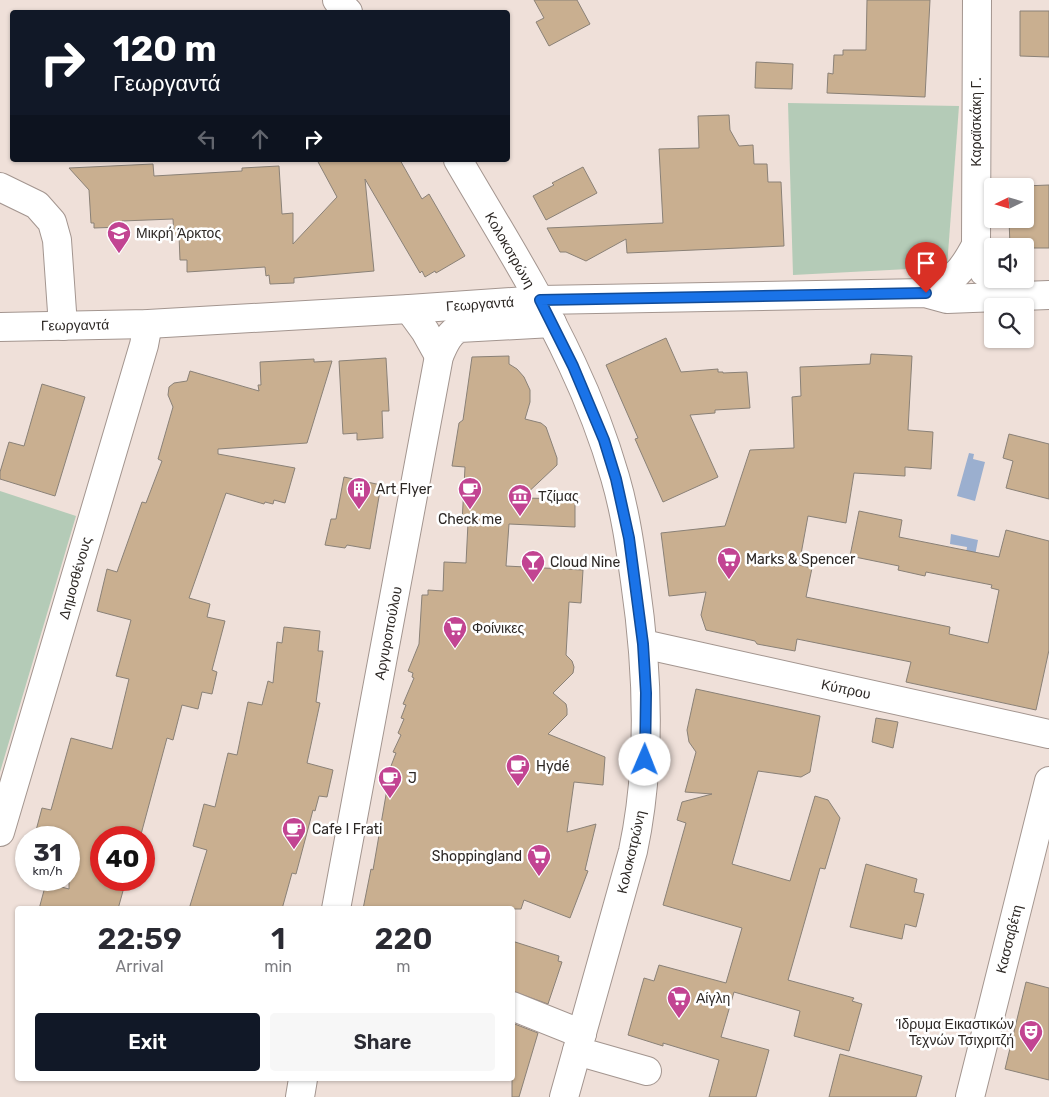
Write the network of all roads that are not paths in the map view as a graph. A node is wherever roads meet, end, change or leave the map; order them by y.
1 (337, 0) edge
2 (976, 0) edge
3 (346, 10) edge
4 (459, 162) edge
5 (0, 187) edge
6 (976, 245) junction
7 (984, 272) edge
8 (1034, 278) edge
9 (1049, 278) edge
10 (926, 293) junction
11 (1049, 295) edge
12 (409, 310) junction
13 (546, 312) junction
14 (148, 324) junction
15 (62, 326) junction
16 (0, 327) edge
17 (439, 356) junction
18 (643, 644) junction
19 (1049, 734) edge
20 (1049, 781) edge
21 (0, 832) edge
22 (337, 906) edge
23 (515, 1008) edge
24 (580, 1042) junction
25 (647, 1071) dead end
26 (303, 1081) edge
27 (973, 1096) edge
28 (300, 1097) edge
29 (564, 1097) edge

1 - 3 street
2 - 6 street, Καραϊσκάκη Γ.
4 - 13 street, Κολοκοτρώνη
5 - 15 street
6 - 7 street, Καραϊσκάκη Γ.
6 - 10 street, Καραϊσκάκη Γ.
8 - 9 street
10 - 11 street, Γεωργαντά
10 - 13 street, Γεωργαντά
12 - 13 street, Γεωργαντά
12 - 14 street, Γεωργαντά
12 - 17 street
13 - 17 street, Αργυροπούλου
13 - 18 street, Κολοκοτρώνη
14 - 15 street, Γεωργαντά
14 - 21 street, Δημοσθένους
15 - 16 street, Γεωργαντά
17 - 22 street, Αργυροπούλου
18 - 19 street, Κύπρου
18 - 24 street, Κολοκοτρώνη
20 - 27 street, Κασσαβέτη
23 - 24 street
24 - 25 street
24 - 29 street, Κολοκοτρώνη
26 - 28 street

